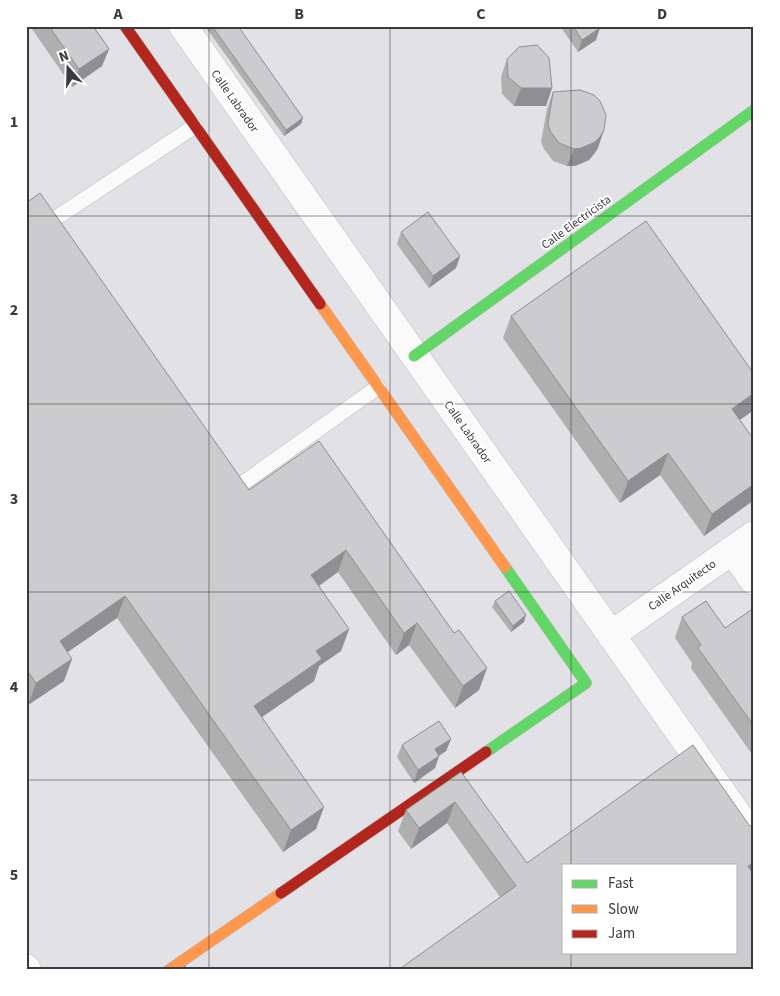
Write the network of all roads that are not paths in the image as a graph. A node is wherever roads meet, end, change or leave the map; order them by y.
1 (125, 26) edge
2 (183, 26) edge
3 (754, 110) edge
4 (195, 126) junction
5 (53, 220) edge
6 (414, 356) junction
7 (378, 387) junction
8 (239, 486) edge
9 (754, 535) edge
10 (732, 550) junction
11 (754, 581) edge
12 (611, 635) junction
13 (754, 838) edge
14 (169, 970) edge

1 - 4 street
2 - 6 street, Calle Labrador
3 - 6 street, Calle Electricista
4 - 5 lane
4 - 7 street
6 - 12 street, Calle Labrador
7 - 8 lane
7 - 14 street
9 - 10 street, Calle Arquitecto
10 - 11 street
10 - 12 street, Calle Arquitecto
12 - 13 street, Calle Labrador

